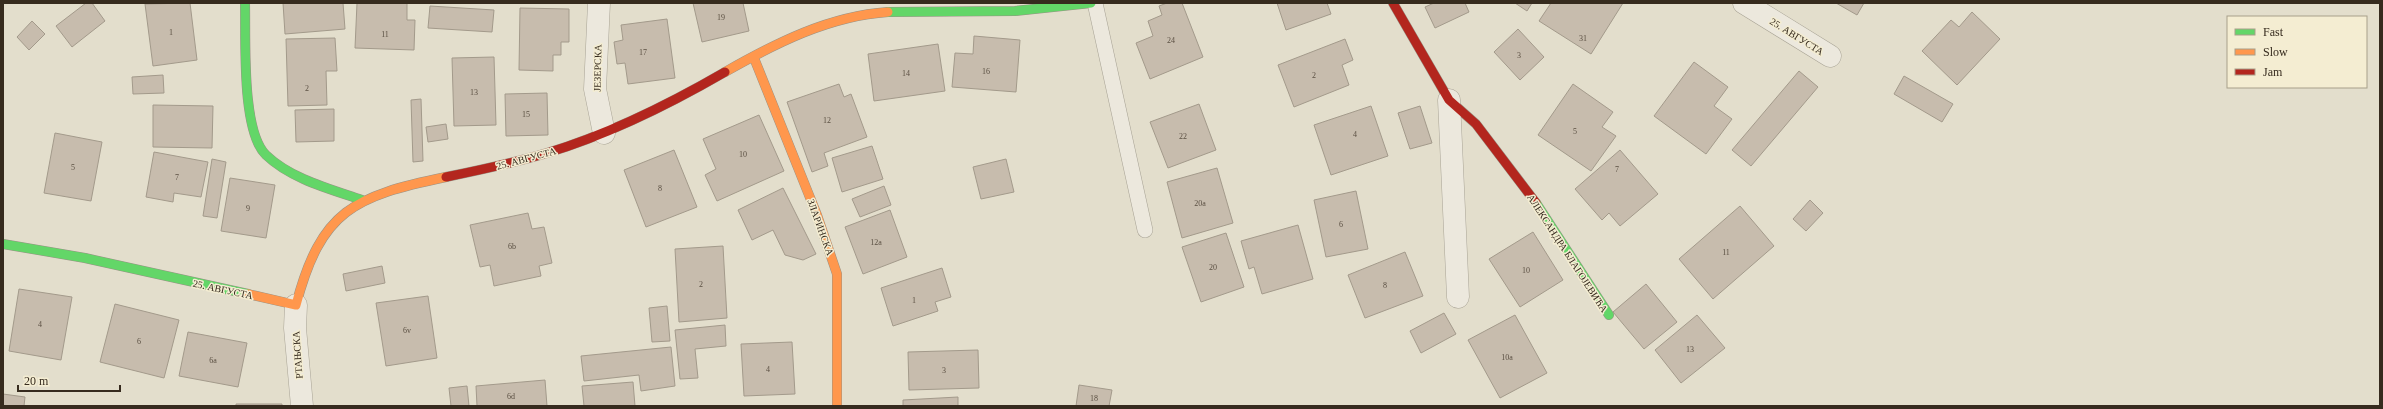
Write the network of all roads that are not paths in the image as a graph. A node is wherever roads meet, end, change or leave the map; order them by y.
1 (245, 3) edge
2 (599, 3) edge
3 (1091, 3) edge
4 (1095, 3) edge
5 (1393, 3) edge
6 (1744, 3) edge
7 (1830, 56) dead end
8 (754, 58) junction
9 (1449, 100) junction
10 (604, 133) junction
11 (362, 200) junction
12 (1145, 230) dead end
13 (3, 244) edge
14 (1458, 296) dead end
15 (296, 305) junction
16 (1609, 315) dead end
17 (302, 406) edge
18 (837, 406) edge

1 - 11 street
2 - 10 street, ЈЕЗЕРСКА
3 - 8 street, 25. АВГУСТА
4 - 12 lane
5 - 9 street, АЛЕКСАНДРА БЛАГОЈЕВИЋА
6 - 7 street, 25. АВГУСТА
8 - 10 street, 25. АВГУСТА
8 - 18 street, ЗЛАРИНСКА
9 - 14 street, АЛЕКСАНДРА БЛАГОЈЕВИЋА
9 - 16 street, АЛЕКСАНДРА БЛАГОЈЕВИЋА
10 - 11 street, 25. АВГУСТА
11 - 15 street, 25. АВГУСТА
13 - 15 street, 25. АВГУСТА
15 - 17 street, РТАЊСКА

